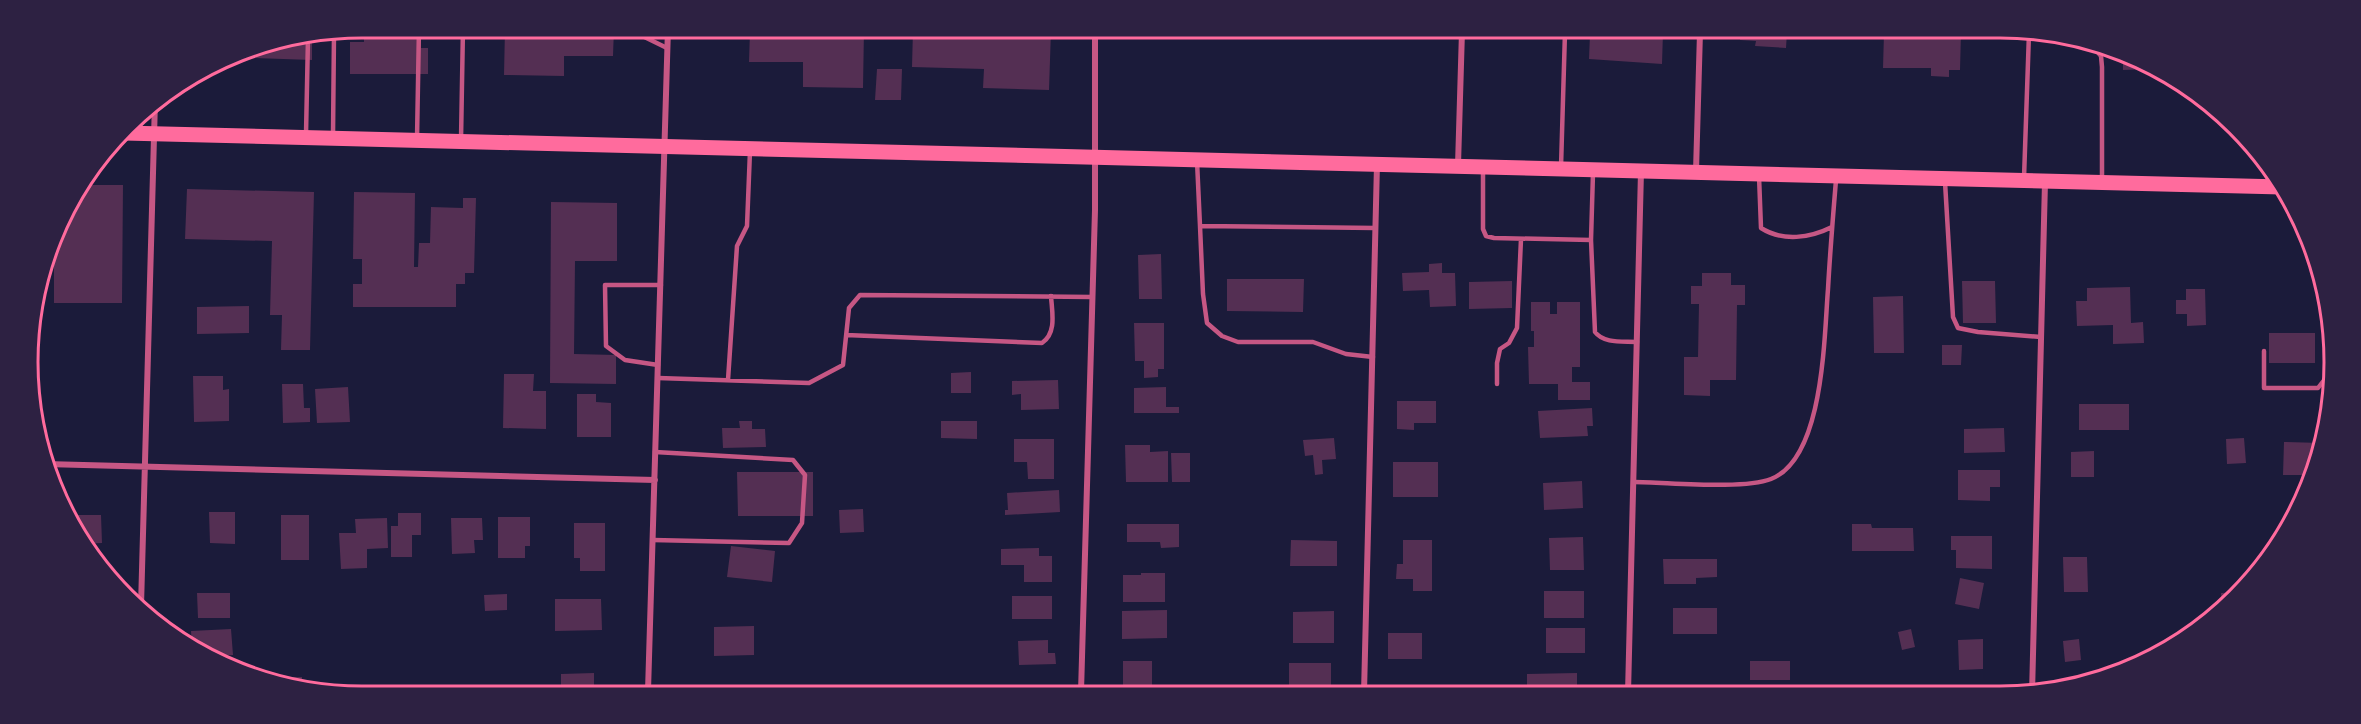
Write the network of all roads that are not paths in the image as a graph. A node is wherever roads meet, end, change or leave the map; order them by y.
1 (420, 38) edge
2 (463, 38) edge
3 (647, 38) edge
4 (668, 38) edge
5 (1095, 38) edge
6 (1462, 38) edge
7 (1565, 38) edge
8 (1700, 38) edge
9 (334, 39) edge
10 (2029, 39) edge
11 (308, 42) edge
12 (668, 48) junction
13 (2098, 54) edge
14 (155, 113) edge
15 (133, 133) edge
16 (154, 134) junction
17 (306, 137) junction
18 (333, 138) junction
19 (417, 139) junction
20 (461, 140) junction
21 (665, 145) junction
22 (750, 148) junction
23 (1095, 156) junction
24 (1197, 158) junction
25 (1377, 163) junction
26 (1458, 165) junction
27 (1483, 166) junction
28 (1561, 168) junction
29 (1593, 169) junction
30 (1641, 170) junction
31 (1696, 172) junction
32 (1759, 173) junction
33 (1836, 176) junction
34 (1944, 178) junction
35 (2024, 180) junction
36 (2045, 181) junction
37 (2102, 182) junction
38 (2272, 187) edge
39 (1200, 226) junction
40 (1832, 227) junction
41 (1375, 228) junction
42 (1521, 238) junction
43 (1591, 240) junction
44 (661, 285) junction
45 (1051, 296) junction
46 (1092, 297) junction
47 (846, 335) junction
48 (2041, 337) junction
49 (1637, 342) junction
50 (2264, 351) dead end
51 (1373, 357) junction
52 (658, 364) junction
53 (658, 378) junction
54 (728, 380) junction
55 (2323, 381) edge
56 (1497, 384) dead end
57 (655, 452) junction
58 (54, 464) edge
59 (144, 466) junction
60 (655, 480) junction
61 (1634, 482) junction
62 (653, 540) junction
63 (141, 599) edge
64 (2032, 685) edge
65 (648, 686) edge
66 (1081, 686) edge
67 (1364, 686) edge
68 (1628, 686) edge

1 - 19 lane
2 - 20 lane
3 - 12 lane
4 - 12 street
5 - 23 street
6 - 26 street
7 - 28 lane
8 - 31 street
9 - 18 lane
10 - 35 lane
11 - 17 lane
12 - 21 street
13 - 37 lane
14 - 16 street
15 - 16 main road
16 - 17 main road
16 - 59 street
17 - 18 main road
18 - 19 main road
19 - 20 main road
20 - 21 main road
21 - 22 main road
21 - 44 street
22 - 23 main road
22 - 54 lane
23 - 24 main road
23 - 46 street
24 - 25 main road
24 - 39 lane
25 - 26 main road
25 - 41 street
26 - 27 main road
27 - 28 main road
27 - 42 lane
28 - 29 main road
29 - 30 main road
29 - 43 lane
30 - 31 main road
30 - 49 street
31 - 32 main road
32 - 33 main road
32 - 40 lane
33 - 34 main road
33 - 40 lane
34 - 35 main road
34 - 48 lane
35 - 36 main road
36 - 37 main road
36 - 48 street
37 - 38 main road
39 - 41 lane
39 - 51 lane
40 - 61 lane
41 - 51 street
42 - 43 lane
42 - 56 lane
43 - 49 lane
44 - 52 street
44 - 52 lane
45 - 46 lane
45 - 47 lane
45 - 47 lane
46 - 66 street
47 - 54 lane
48 - 64 street
49 - 61 street
50 - 55 lane
51 - 67 street
52 - 53 street
53 - 54 lane
53 - 57 street
57 - 60 street
57 - 62 lane
58 - 59 street
59 - 60 street
59 - 63 street
60 - 62 street
61 - 68 street
62 - 65 street

